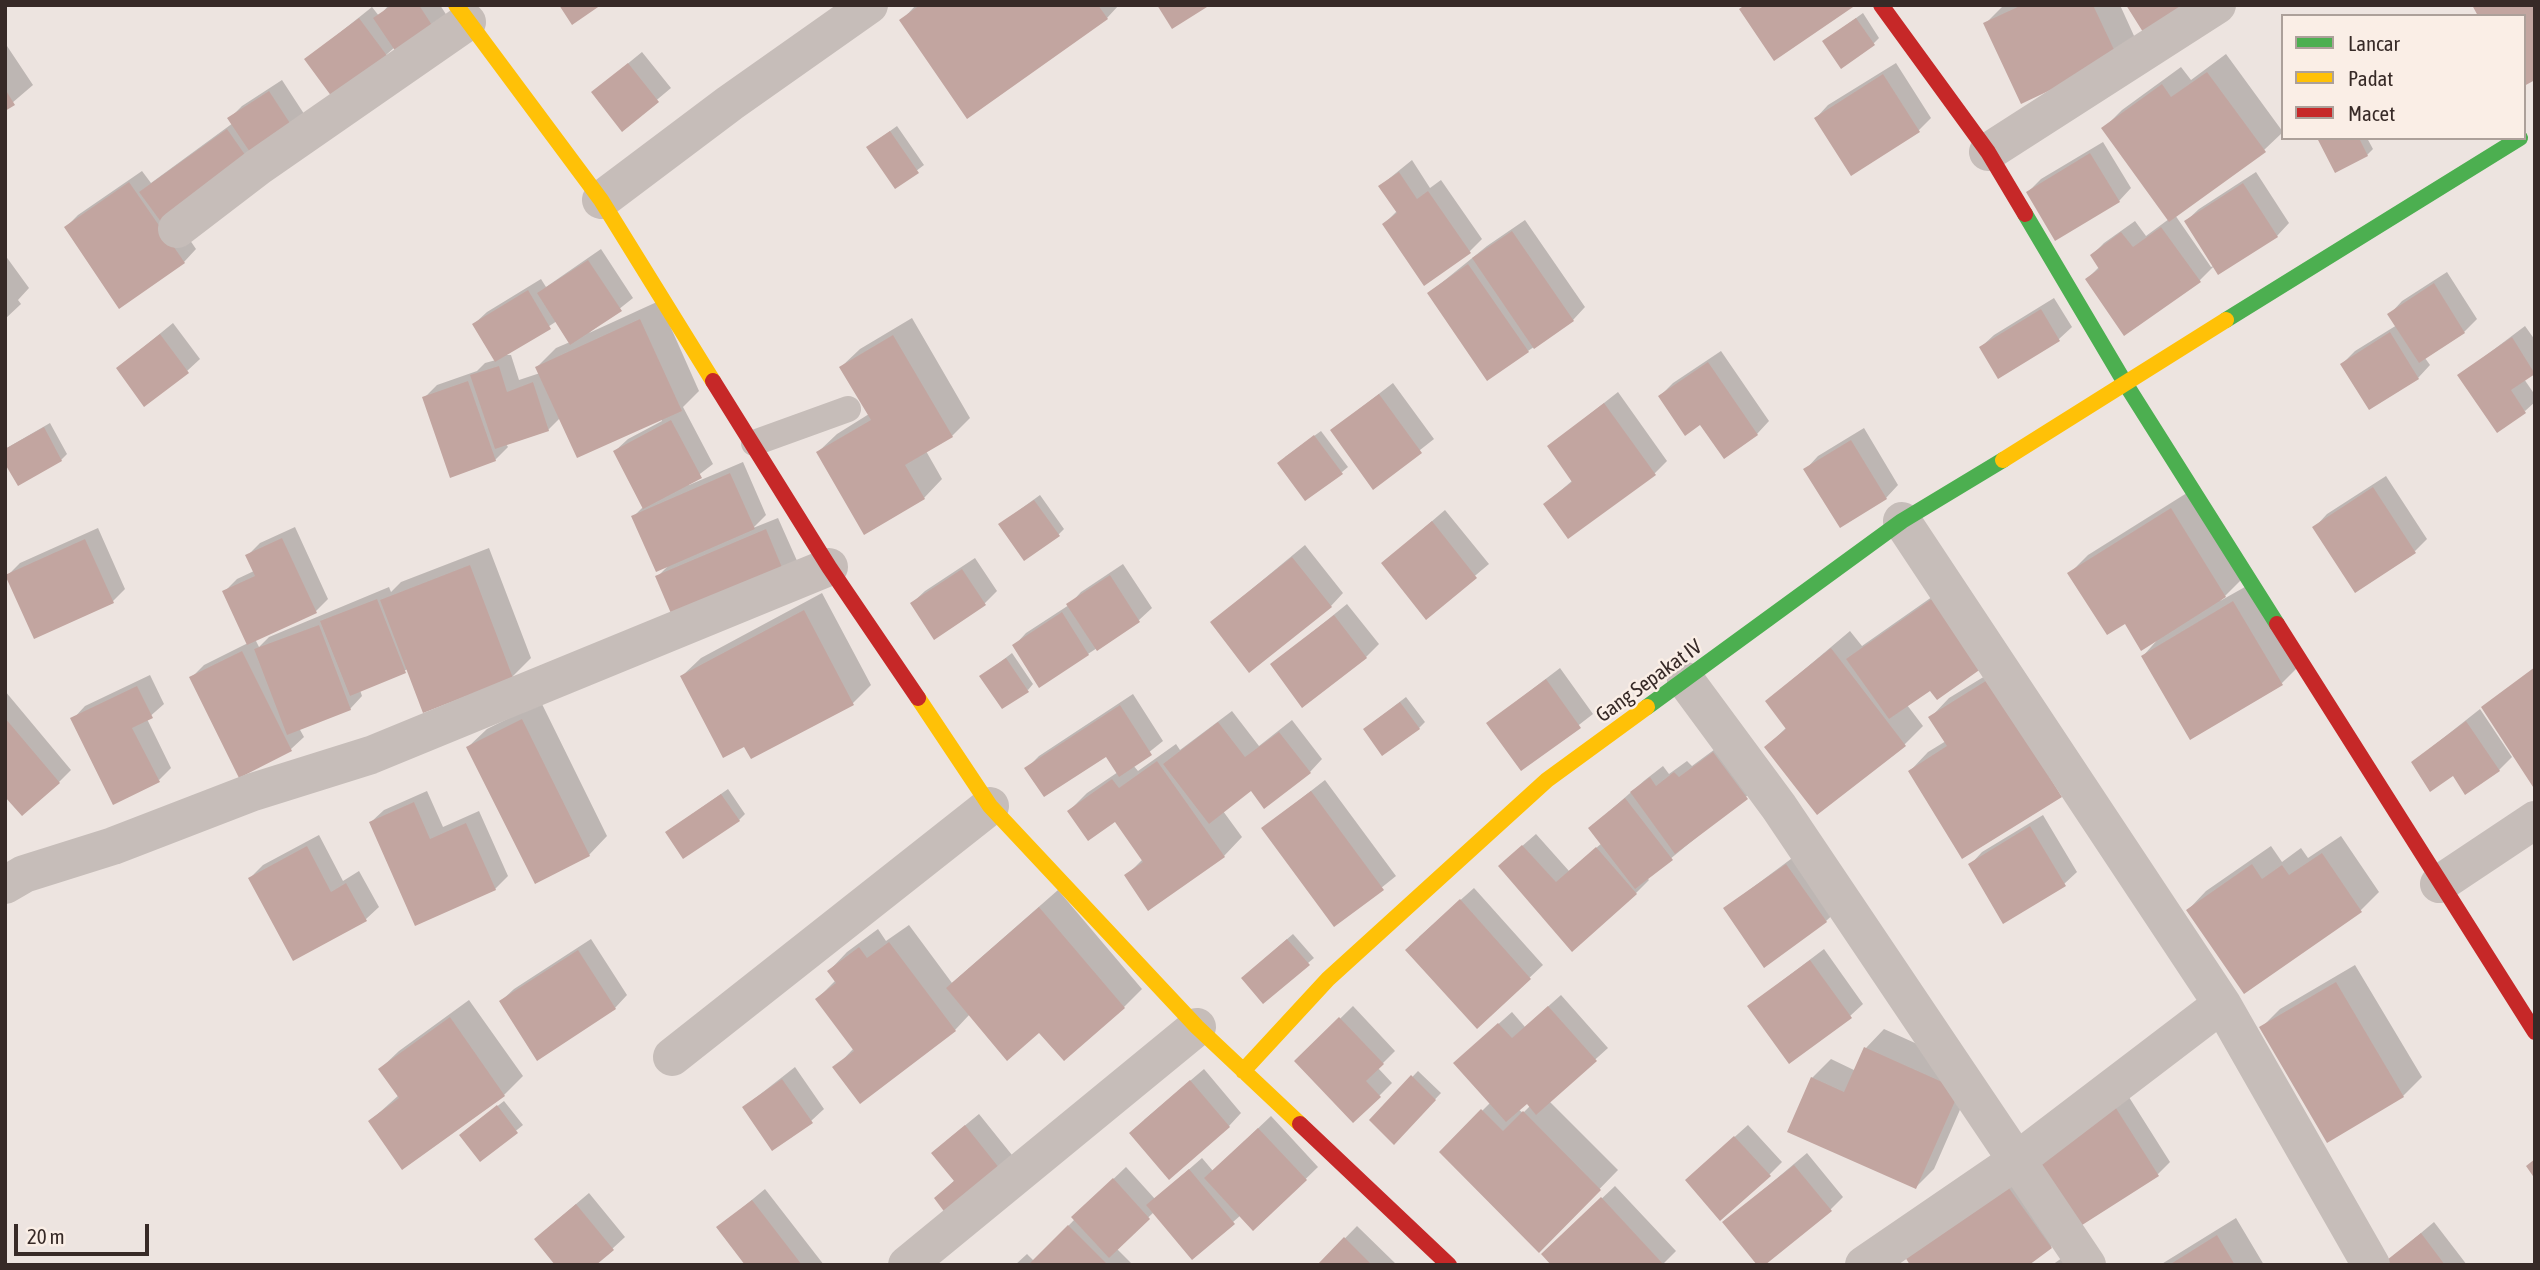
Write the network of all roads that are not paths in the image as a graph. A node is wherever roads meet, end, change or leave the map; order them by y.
1 (869, 5) edge
2 (1881, 5) edge
3 (2217, 5) edge
4 (462, 14) edge
5 (2517, 140) edge
6 (1987, 152) junction
7 (601, 200) junction
8 (177, 229) dead end
9 (2125, 383) junction
10 (848, 408) dead end
11 (754, 443) junction
12 (1902, 521) junction
13 (829, 568) junction
14 (1686, 681) junction
15 (990, 806) junction
16 (2535, 820) edge
17 (2439, 884) junction
18 (5, 886) edge
19 (2222, 1004) junction
20 (1196, 1027) junction
21 (2535, 1032) edge
22 (672, 1057) dead end
23 (1243, 1071) junction
24 (2016, 1161) junction
25 (907, 1265) edge
26 (1449, 1265) edge
27 (1864, 1265) edge
28 (2087, 1265) edge
29 (2371, 1265) edge

1 - 7 street
2 - 6 street
3 - 6 street
4 - 7 street
4 - 8 street
5 - 9 street, Gang Sepakat IV
6 - 9 street
7 - 11 street
9 - 12 street, Gang Sepakat IV
9 - 17 street
10 - 11 lane
11 - 13 street
12 - 14 street, Gang Sepakat IV
12 - 19 street
13 - 15 street
13 - 18 street
14 - 23 street, Gang Sepakat IV
14 - 24 street
15 - 20 street
15 - 22 street
16 - 17 street
17 - 21 street
19 - 24 street
19 - 29 street
20 - 23 street
20 - 25 street
23 - 26 street
24 - 27 street
24 - 28 street

